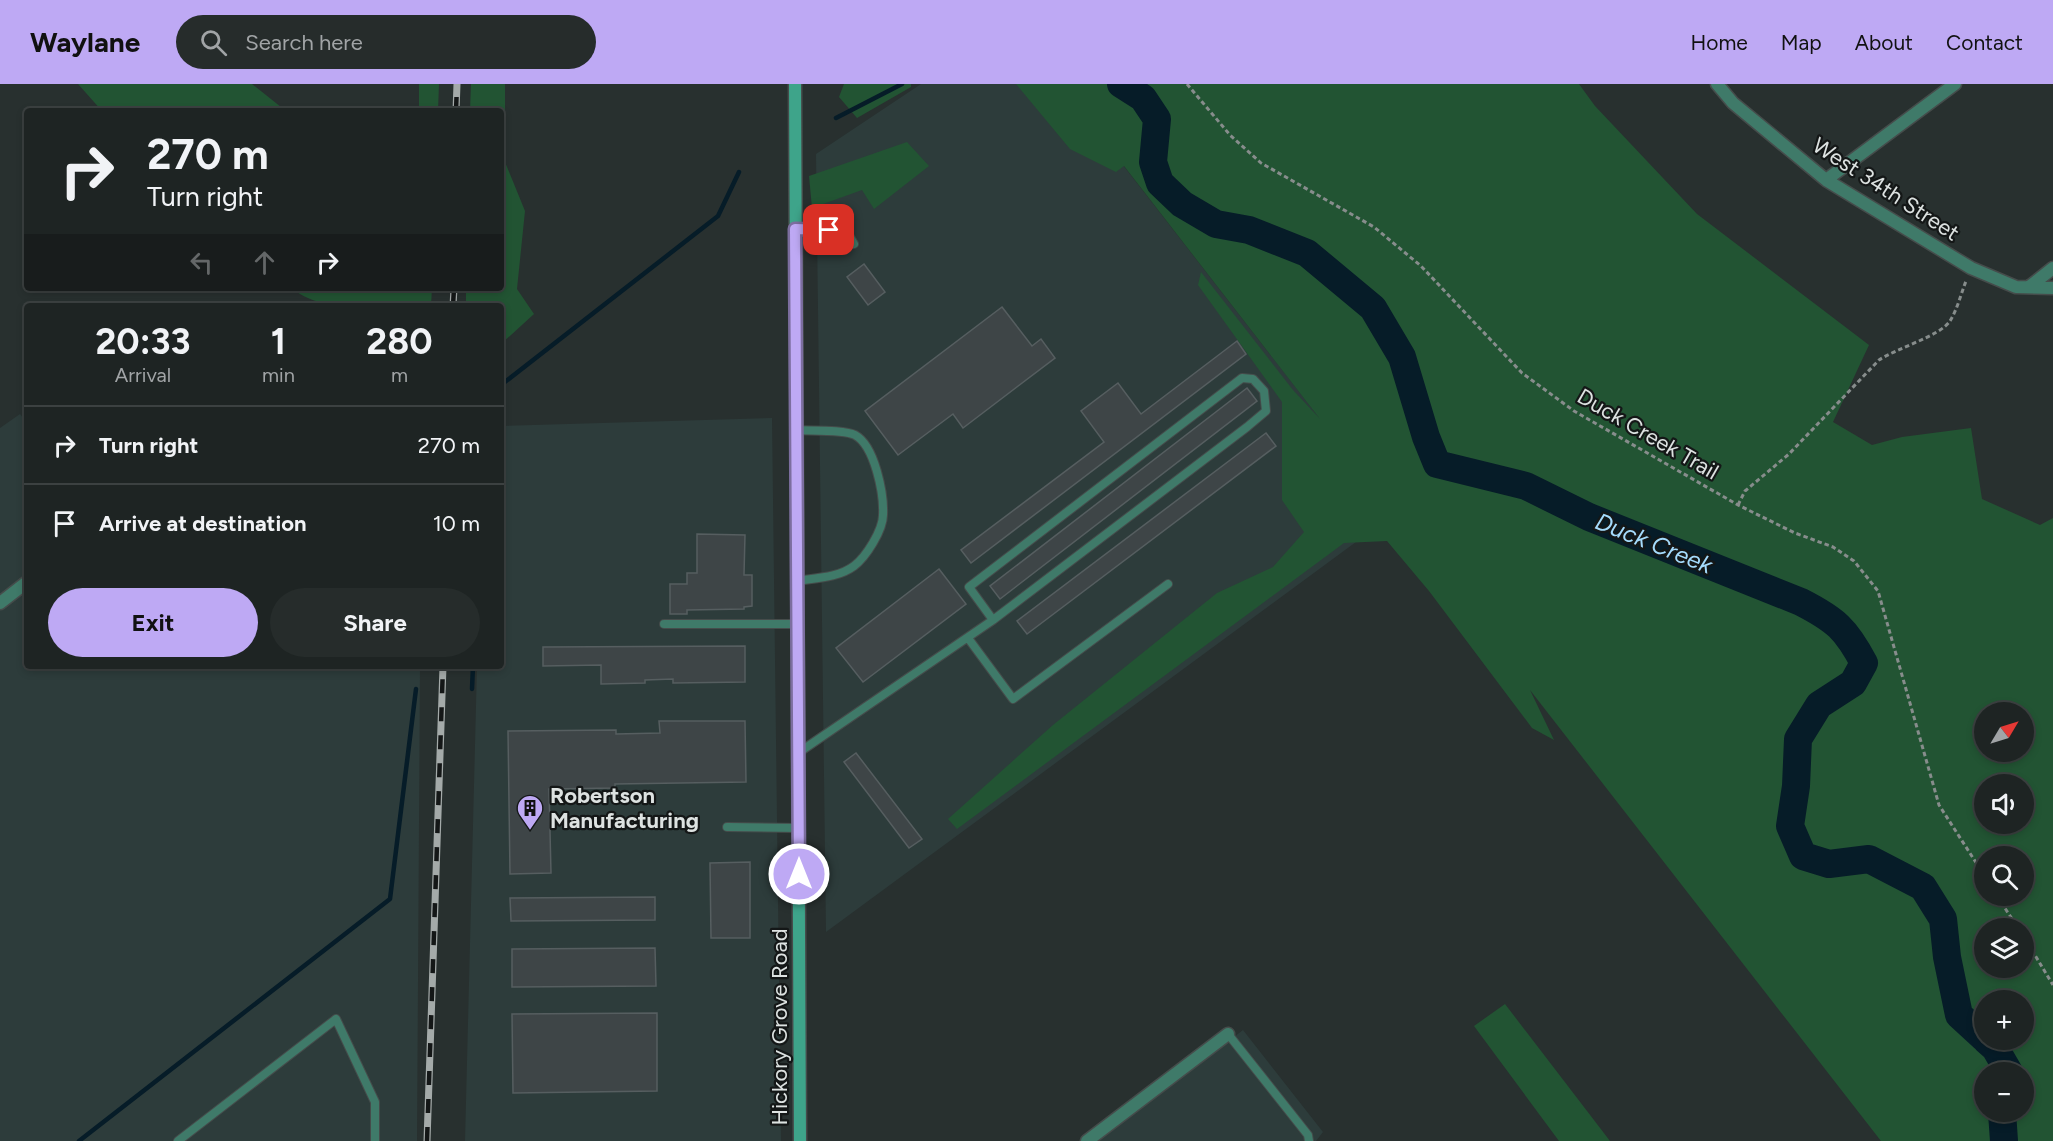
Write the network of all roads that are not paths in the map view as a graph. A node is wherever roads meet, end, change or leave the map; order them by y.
1 (795, 84) edge
2 (1717, 84) edge
3 (1955, 84) edge
4 (1826, 180) junction
5 (795, 229) junction
6 (854, 244) dead end
7 (2053, 268) edge
8 (2029, 287) junction
9 (2053, 288) edge
10 (796, 430) junction
11 (797, 581) junction
12 (24, 584) edge
13 (1168, 584) dead end
14 (0, 603) edge
15 (993, 620) junction
16 (664, 624) dead end
17 (797, 624) junction
18 (968, 638) junction
19 (798, 753) junction
20 (727, 827) dead end
21 (799, 828) junction
22 (1228, 1034) joint
23 (178, 1141) edge
24 (375, 1141) edge
25 (800, 1141) edge
26 (1087, 1141) edge
27 (1309, 1141) edge

1 - 5 main road, Hickory Grove Road
2 - 4 street, West 34th Street
3 - 4 street
4 - 8 street, West 34th Street
5 - 6 lane
5 - 10 main road, Hickory Grove Road
7 - 8 street
8 - 9 street, West 34th Street
10 - 11 main road, Hickory Grove Road
10 - 11 lane
11 - 17 main road, Hickory Grove Road
12 - 14 street
13 - 18 lane
15 - 15 lane
15 - 18 lane
16 - 17 lane
17 - 19 main road, Hickory Grove Road
18 - 19 lane
19 - 21 main road, Hickory Grove Road
20 - 21 lane
21 - 25 main road, Hickory Grove Road
22 - 26 street
22 - 27 lane
23 - 24 lane

